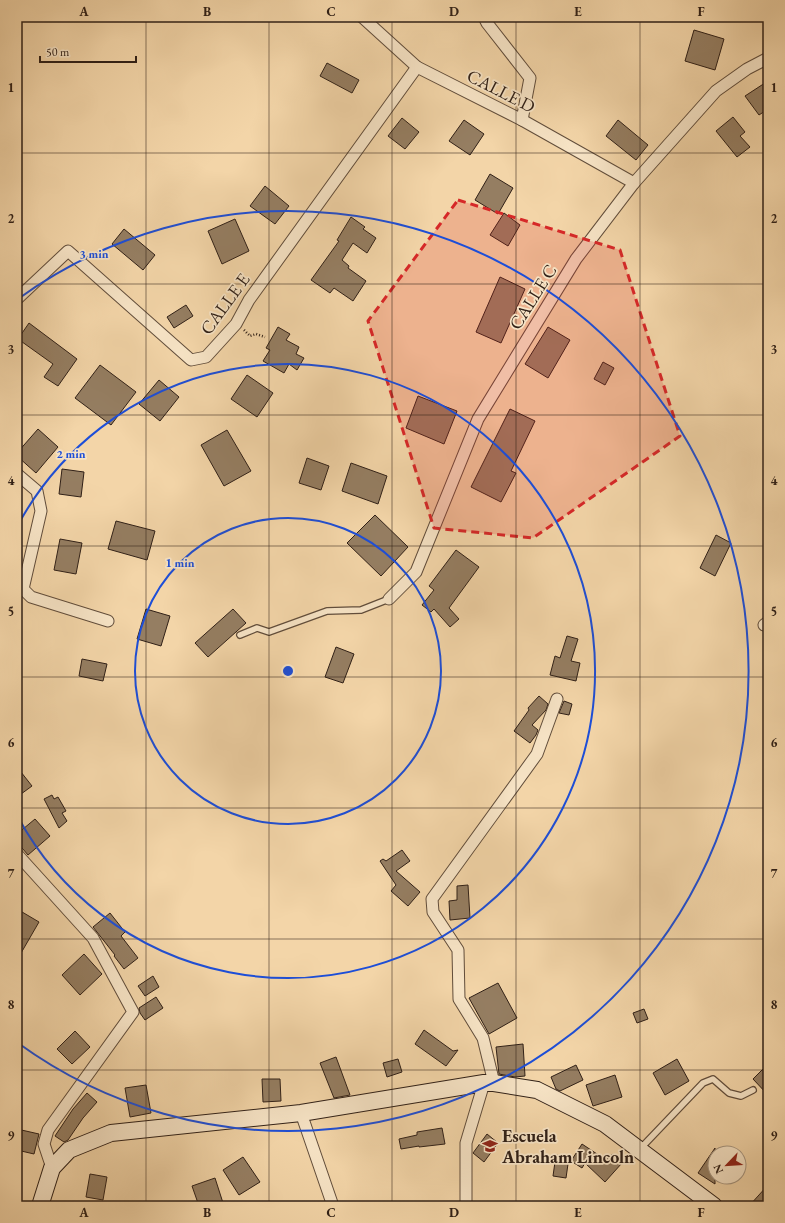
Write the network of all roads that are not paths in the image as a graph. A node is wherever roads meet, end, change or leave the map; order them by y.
1 (362, 17) edge
2 (484, 17) edge
3 (768, 58) edge
4 (417, 67) junction
5 (522, 120) junction
6 (634, 183) junction
7 (17, 299) edge
8 (17, 474) edge
9 (389, 599) joint
10 (108, 621) dead end
11 (240, 635) dead end
12 (557, 699) dead end
13 (17, 854) edge
14 (489, 1083) junction
15 (753, 1090) dead end
16 (301, 1113) junction
17 (640, 1149) junction
18 (52, 1168) junction
19 (40, 1206) edge
20 (333, 1206) edge
21 (466, 1206) edge
22 (714, 1206) edge

1 - 4 street, CALLE D
2 - 5 street
3 - 6 street, CALLE C
4 - 5 street, CALLE D
4 - 7 street, CALLE E
5 - 6 street, CALLE D
6 - 9 street, CALLE C
8 - 10 street
9 - 11 lane
12 - 14 street
13 - 18 street
14 - 16 street
14 - 17 street
14 - 21 street
15 - 17 lane
16 - 18 street
16 - 20 street
17 - 22 street
18 - 19 street

